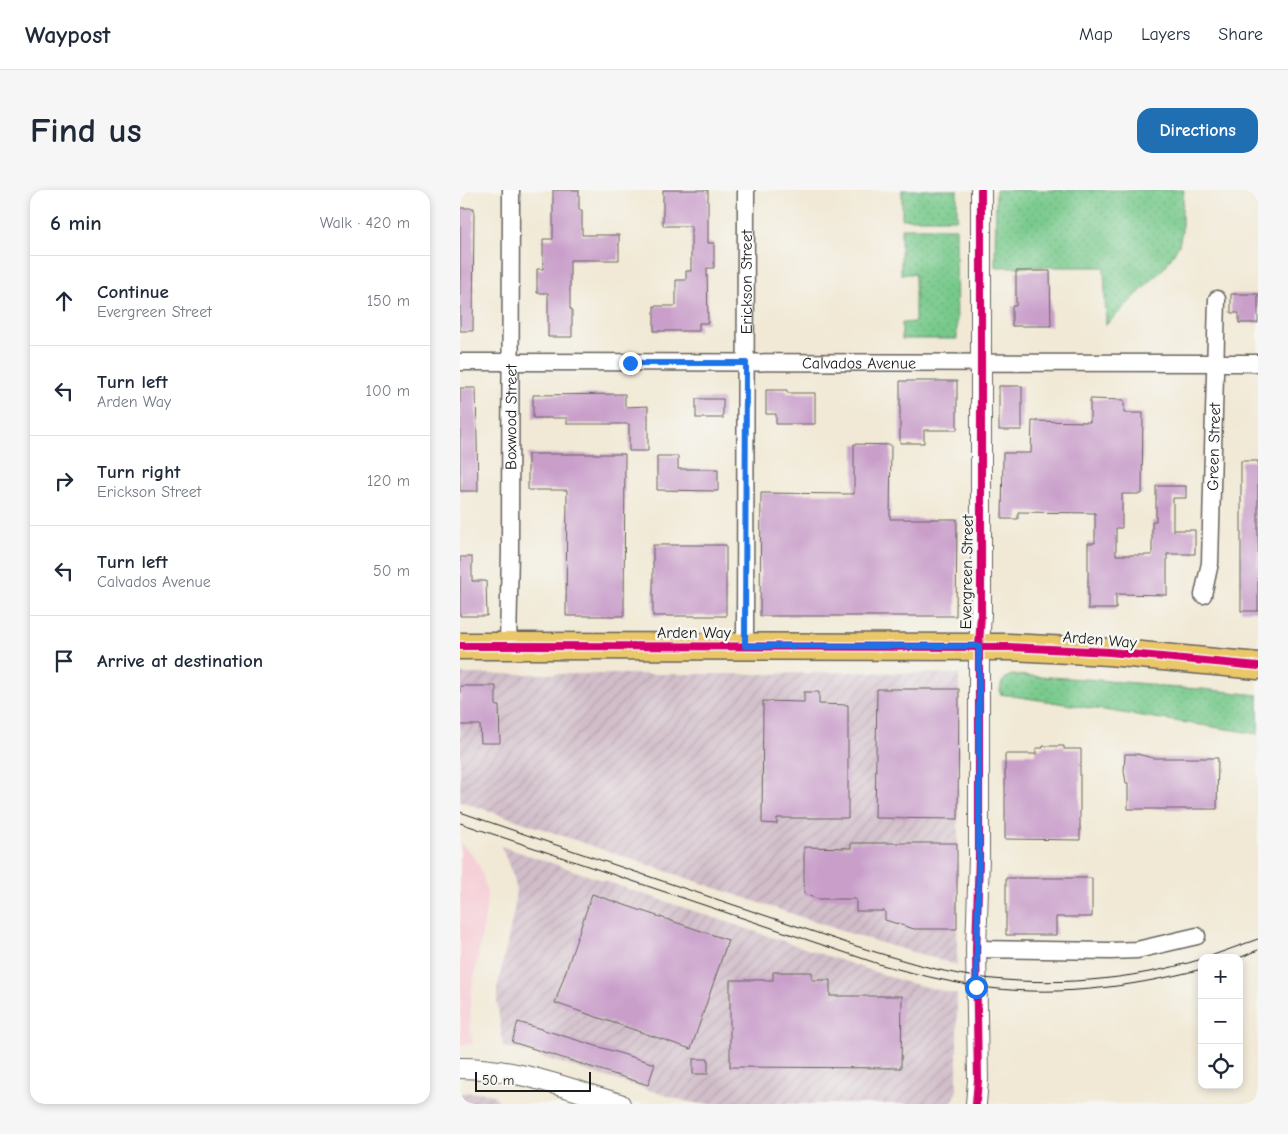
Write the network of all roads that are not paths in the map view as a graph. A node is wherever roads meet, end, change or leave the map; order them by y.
1 (511, 190) edge
2 (746, 190) edge
3 (981, 190) edge
4 (1217, 299) dead end
5 (460, 362) edge
6 (510, 362) junction
7 (746, 363) junction
8 (981, 363) junction
9 (1216, 363) junction
10 (1258, 363) edge
11 (1203, 595) dead end
12 (508, 645) junction
13 (460, 646) edge
14 (745, 646) junction
15 (979, 646) junction
16 (1258, 666) edge
17 (1198, 936) dead end
18 (976, 949) junction
19 (460, 1068) edge
20 (620, 1104) edge
21 (976, 1104) edge

1 - 6 street, Boxwood Street
2 - 7 street, Erickson Street
3 - 8 street, Evergreen Street
4 - 9 street, Green Street
5 - 6 street, Calvados Avenue
6 - 7 street, Calvados Avenue
6 - 12 street, Boxwood Street
7 - 8 street, Calvados Avenue
7 - 14 street, Erickson Street
8 - 9 street, Calvados Avenue
8 - 15 street, Evergreen Street
9 - 10 street, Calvados Avenue
9 - 11 street, Green Street
12 - 13 main road, Arden Way
12 - 14 main road, Arden Way
14 - 15 main road, Arden Way
15 - 16 main road, Arden Way
15 - 18 street, Evergreen Street
17 - 18 street
18 - 21 street, Evergreen Street
19 - 20 street

